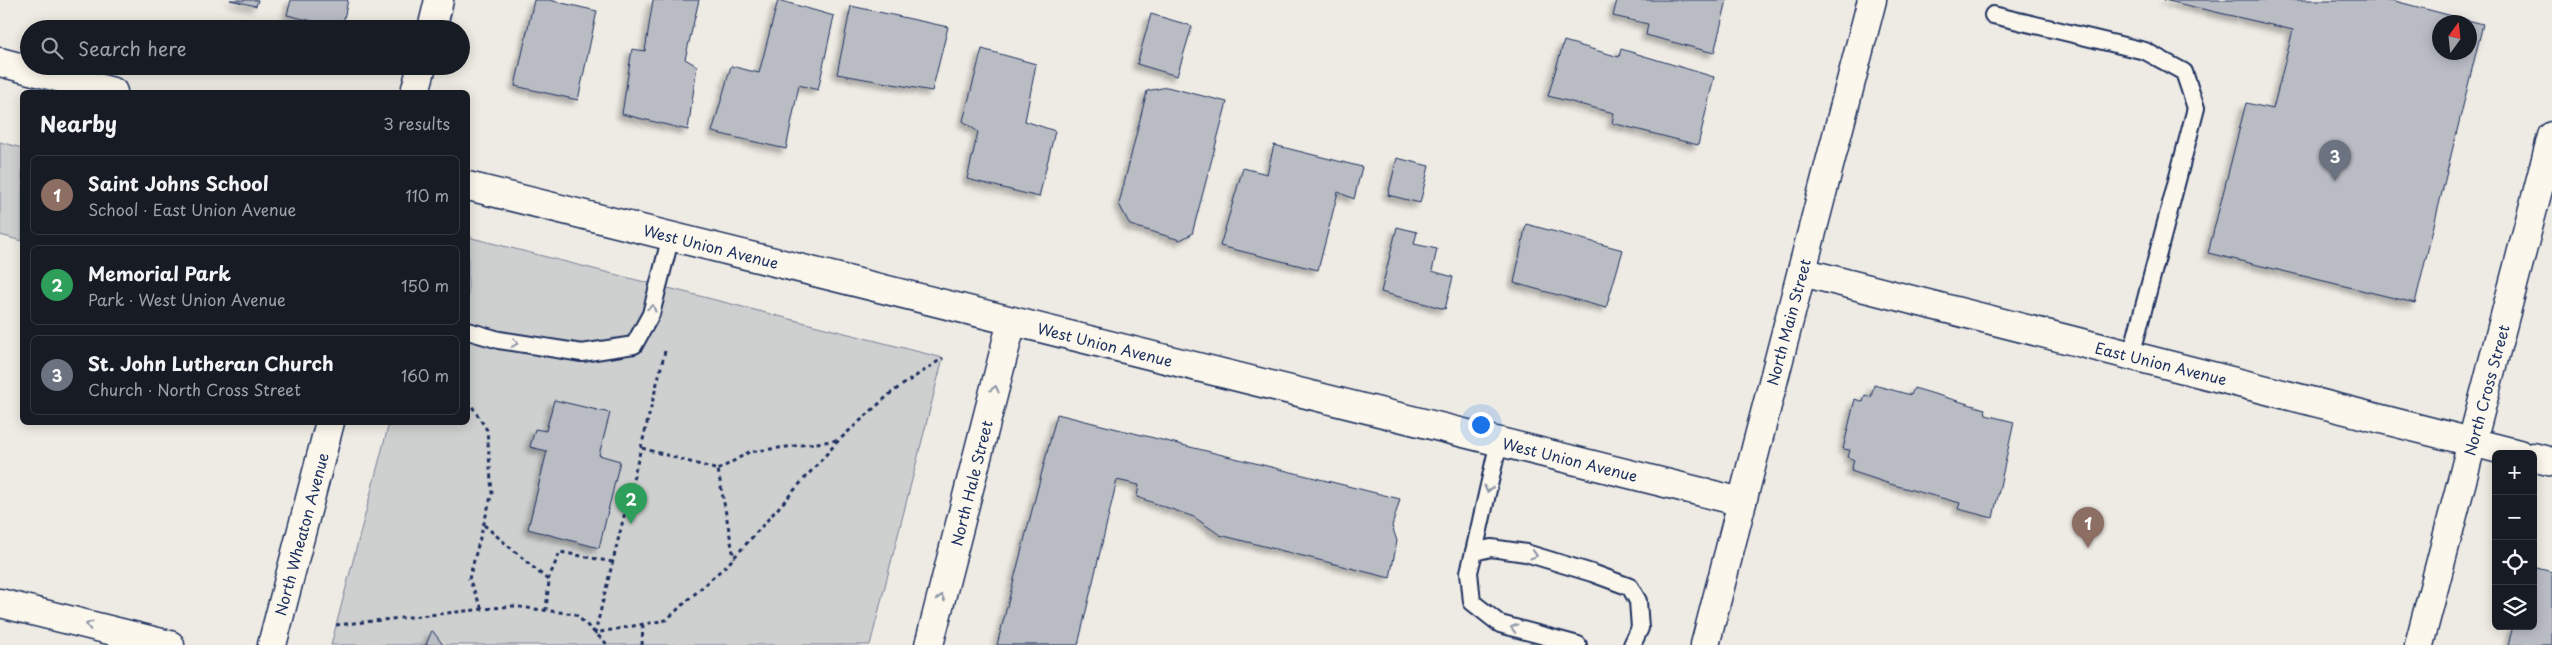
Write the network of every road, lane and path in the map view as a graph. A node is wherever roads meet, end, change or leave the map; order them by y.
1 (439, 0) edge
2 (1872, 0) edge
3 (1993, 15) dead end
4 (434, 20) edge
5 (0, 62) edge
6 (20, 67) edge
7 (49, 75) edge
8 (420, 75) edge
9 (105, 90) edge
10 (416, 90) edge
11 (2552, 136) edge
12 (470, 186) edge
13 (671, 236) junction
14 (1802, 272) junction
15 (1012, 321) junction
16 (470, 332) edge
17 (666, 346) dead end
18 (2131, 356) junction
19 (943, 358) dead end
20 (470, 403) edge
21 (329, 425) edge
22 (839, 440) junction
23 (1499, 441) junction
24 (2472, 442) junction
25 (642, 448) junction
26 (2503, 450) edge
27 (2537, 458) edge
28 (2552, 462) edge
29 (718, 470) junction
30 (1742, 502) junction
31 (484, 526) junction
32 (1474, 552) junction
33 (734, 558) junction
34 (613, 562) junction
35 (548, 580) junction
36 (0, 603) edge
37 (482, 609) junction
38 (546, 610) junction
39 (643, 624) junction
40 (336, 625) dead end
41 (595, 633) junction
42 (170, 645) edge
43 (272, 645) edge
44 (608, 645) edge
45 (642, 645) edge
46 (929, 645) edge
47 (1578, 645) edge
48 (1632, 645) edge
49 (1704, 645) edge
50 (2419, 645) edge

1 - 4 street
2 - 14 street, North Main Street
3 - 18 lane
5 - 6 street
7 - 9 street
8 - 10 street
11 - 24 street, North Cross Street
12 - 13 street, West Union Avenue
13 - 15 street, West Union Avenue
16 -> 13 lane
14 - 18 street, East Union Avenue
14 - 30 street, North Main Street
15 - 23 street, West Union Avenue
46 -> 15 street, North Hale Street
17 - 25 path
18 - 24 street, East Union Avenue
19 - 22 path
20 - 31 path
21 - 43 street, North Wheaton Avenue
22 - 29 path
22 - 33 path
23 - 30 street, West Union Avenue
23 -> 32 lane
24 - 26 street, East Union Avenue
24 - 50 street, North Cross Street
25 - 29 path
25 - 34 path
27 - 28 street
29 - 33 path
30 - 49 street, North Main Street
31 - 35 path
31 - 37 path
47 -> 32 lane
32 -> 48 lane
33 - 39 path
34 - 35 path
34 - 41 path
35 - 38 path
42 -> 36 street
37 - 38 path
37 - 40 path
38 - 41 path
39 - 41 path
39 - 45 path
41 - 44 path

